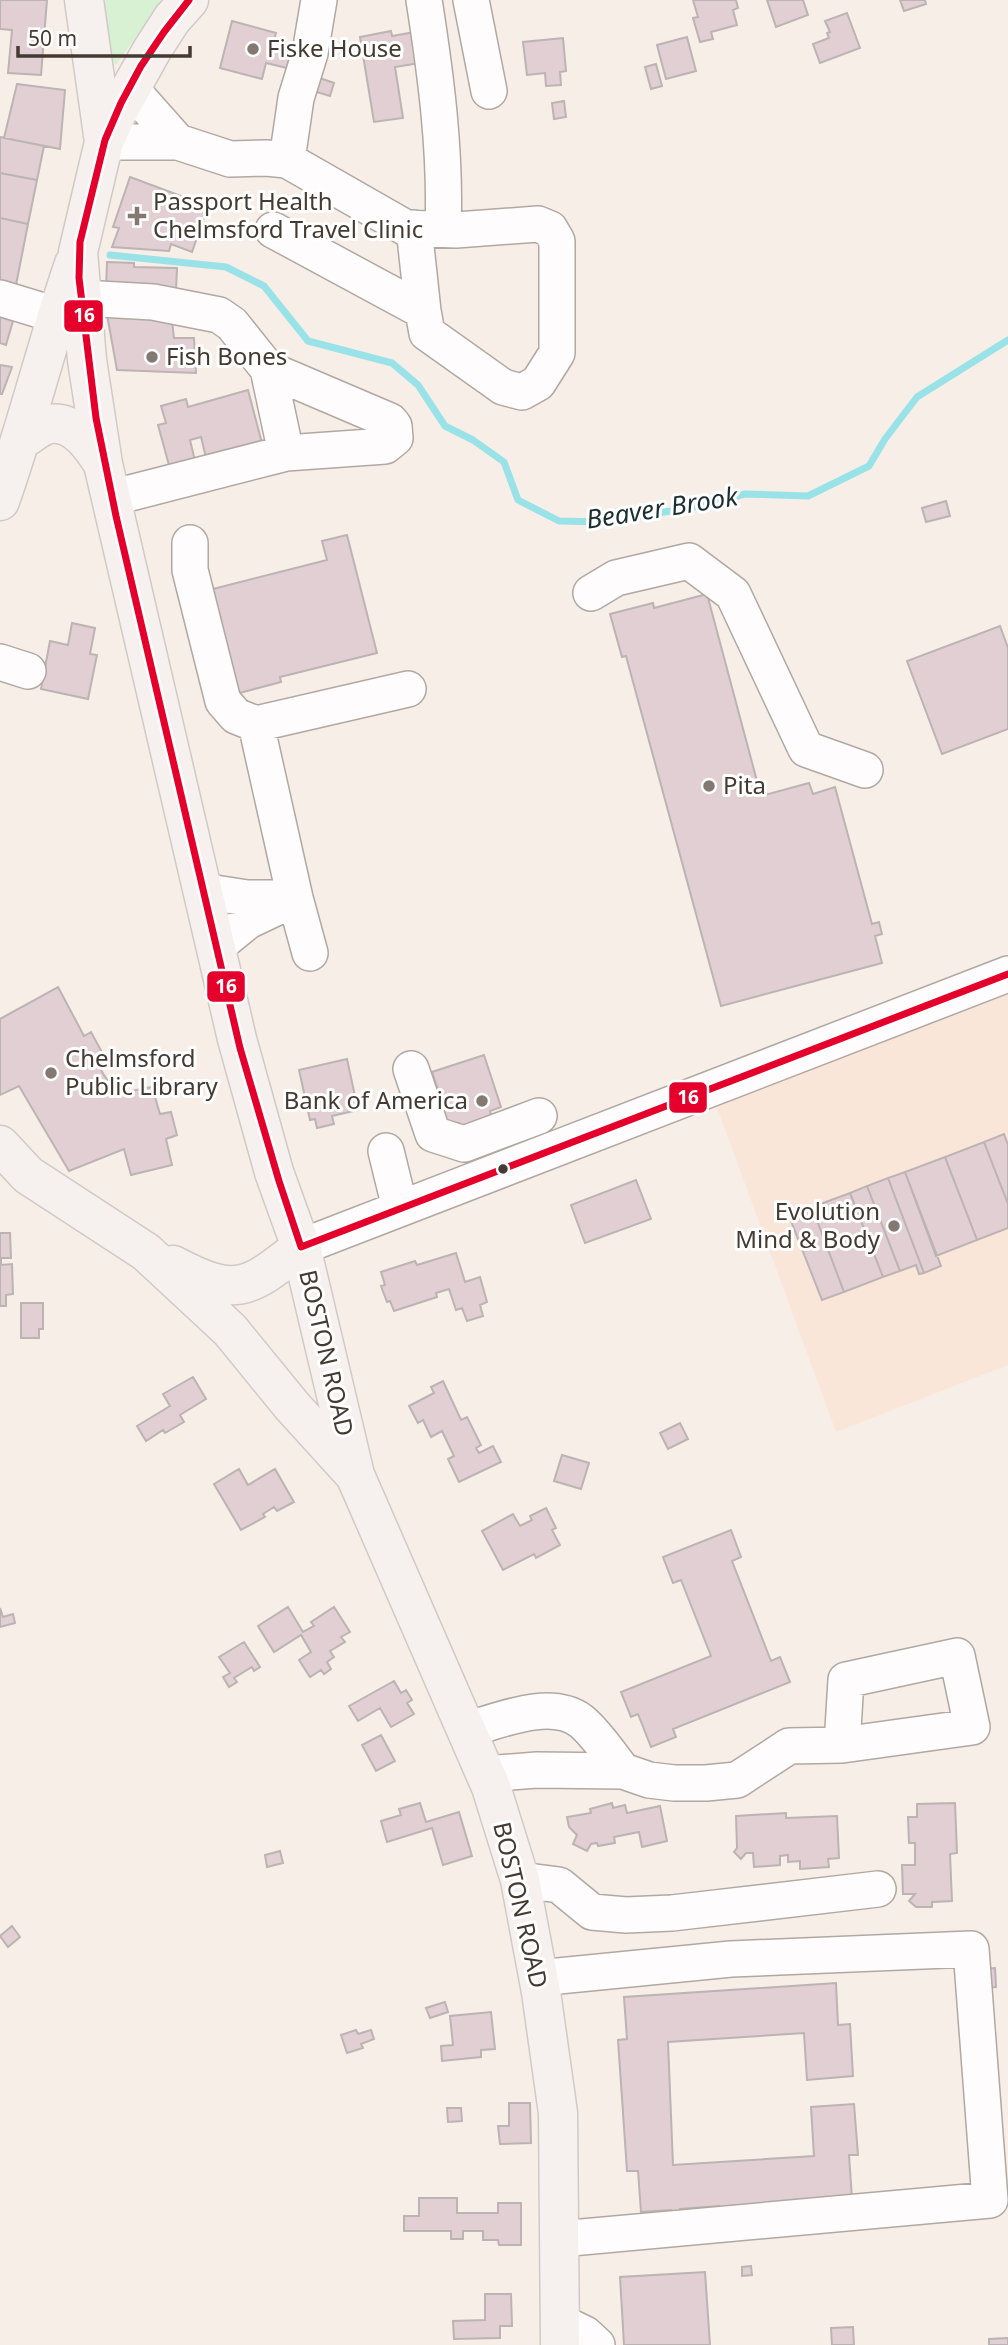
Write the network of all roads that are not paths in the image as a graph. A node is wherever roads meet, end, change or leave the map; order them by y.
1 (84, 0) edge
2 (189, 0) edge
3 (319, 0) edge
4 (424, 0) edge
5 (471, 0) edge
6 (131, 89) junction
7 (489, 91) dead end
8 (104, 142) junction
9 (178, 142) junction
10 (287, 160) junction
11 (429, 229) junction
12 (273, 230) dead end
13 (0, 298) edge
14 (69, 307) junction
15 (423, 311) junction
16 (268, 369) junction
17 (11, 437) edge
18 (286, 453) junction
19 (107, 481) junction
20 (0, 501) edge
21 (190, 543) dead end
22 (590, 593) dead end
23 (408, 689) dead end
24 (256, 724) junction
25 (866, 770) dead end
26 (202, 891) junction
27 (295, 898) junction
28 (216, 947) junction
29 (310, 953) dead end
30 (1008, 974) edge
31 (411, 1069) dead end
32 (539, 1116) dead end
33 (0, 1145) edge
34 (386, 1151) dead end
35 (274, 1172) junction
36 (0, 1183) edge
37 (55, 1194) junction
38 (400, 1209) junction
39 (301, 1247) junction
40 (146, 1252) junction
41 (247, 1283) junction
42 (355, 1475) junction
43 (466, 1731) junction
44 (842, 1745) dead end
45 (623, 1771) junction
46 (485, 1774) junction
47 (520, 1880) junction
48 (878, 1889) dead end
49 (538, 1978) junction
50 (560, 2239) junction
51 (560, 2334) edge
52 (597, 2345) edge

1 - 8 main road
2 - 6 main road, BOSTON ROAD
3 - 10 street
4 - 11 street
5 - 7 street
6 - 8 main road, BOSTON ROAD
6 - 9 street
8 - 9 street
8 - 14 main road, BOSTON ROAD
9 - 10 street
10 - 11 street
11 - 15 street
11 - 15 street
12 - 15 street
13 - 14 street
14 - 16 street
14 - 17 main road
14 - 19 main road, BOSTON ROAD
16 - 18 street
16 - 18 street
17 - 19 main road
17 - 20 main road
18 - 19 street
19 - 26 main road, BOSTON ROAD
21 - 24 street
22 - 25 street
23 - 24 street
24 - 27 street
26 - 27 street
26 - 28 main road, BOSTON ROAD
27 - 28 street
27 - 29 street
28 - 35 main road, BOSTON ROAD
30 - 38 street
31 - 32 street
33 - 37 main road
34 - 38 street
35 - 39 main road, BOSTON ROAD
35 - 41 main road
36 - 37 main road
37 - 40 main road
38 - 39 street
39 - 41 main road
39 - 42 main road, BOSTON ROAD
40 - 41 main road
40 - 42 main road
42 - 43 main road, BOSTON ROAD
43 - 45 street
43 - 46 main road, BOSTON ROAD
44 - 45 street
45 - 46 street
46 - 47 main road, BOSTON ROAD
47 - 48 street
47 - 49 main road, BOSTON ROAD
49 - 50 main road, BOSTON ROAD
49 - 50 street
50 - 51 main road, BOSTON ROAD
51 - 52 street

